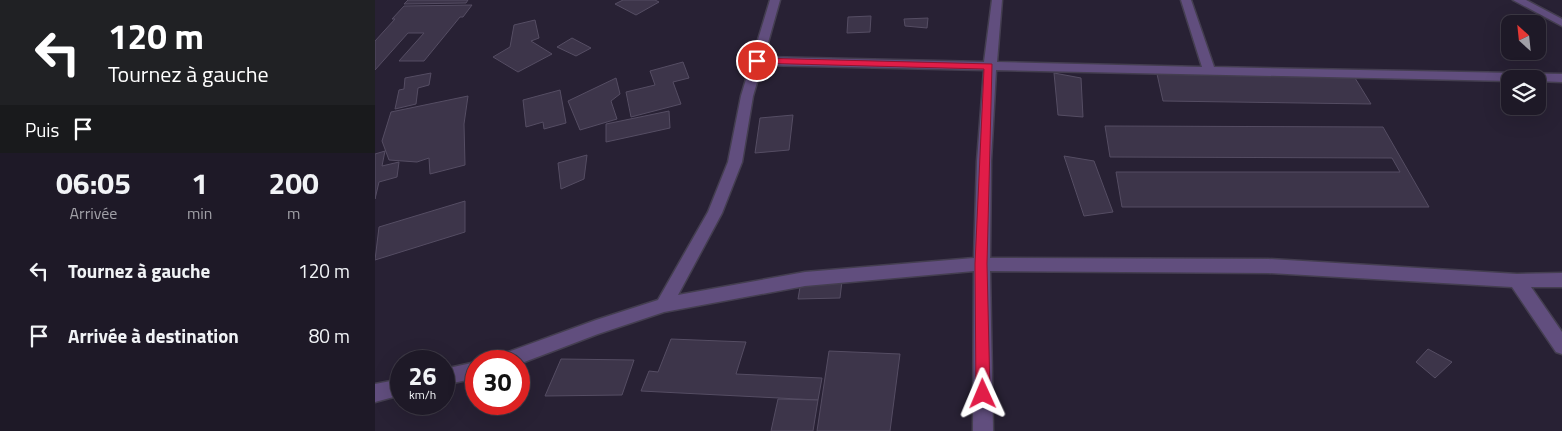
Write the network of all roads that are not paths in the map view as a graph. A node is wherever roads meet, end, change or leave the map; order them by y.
1 (775, 0) edge
2 (997, 0) edge
3 (1186, 0) edge
4 (1517, 0) edge
5 (1562, 23) edge
6 (757, 61) junction
7 (989, 66) junction
8 (1209, 69) junction
9 (1562, 78) edge
10 (981, 264) junction
11 (1562, 280) edge
12 (1517, 281) junction
13 (664, 305) junction
14 (1562, 346) edge
15 (530, 352) edge
16 (390, 390) edge
17 (375, 393) edge
18 (983, 431) edge

1 - 6 street
2 - 7 street
3 - 8 street
4 - 5 street
6 - 7 street
6 - 13 street
7 - 8 street
7 - 10 street
8 - 9 street
10 - 12 street
10 - 13 street
10 - 18 street
11 - 12 street
12 - 14 street
13 - 15 street
16 - 17 street

